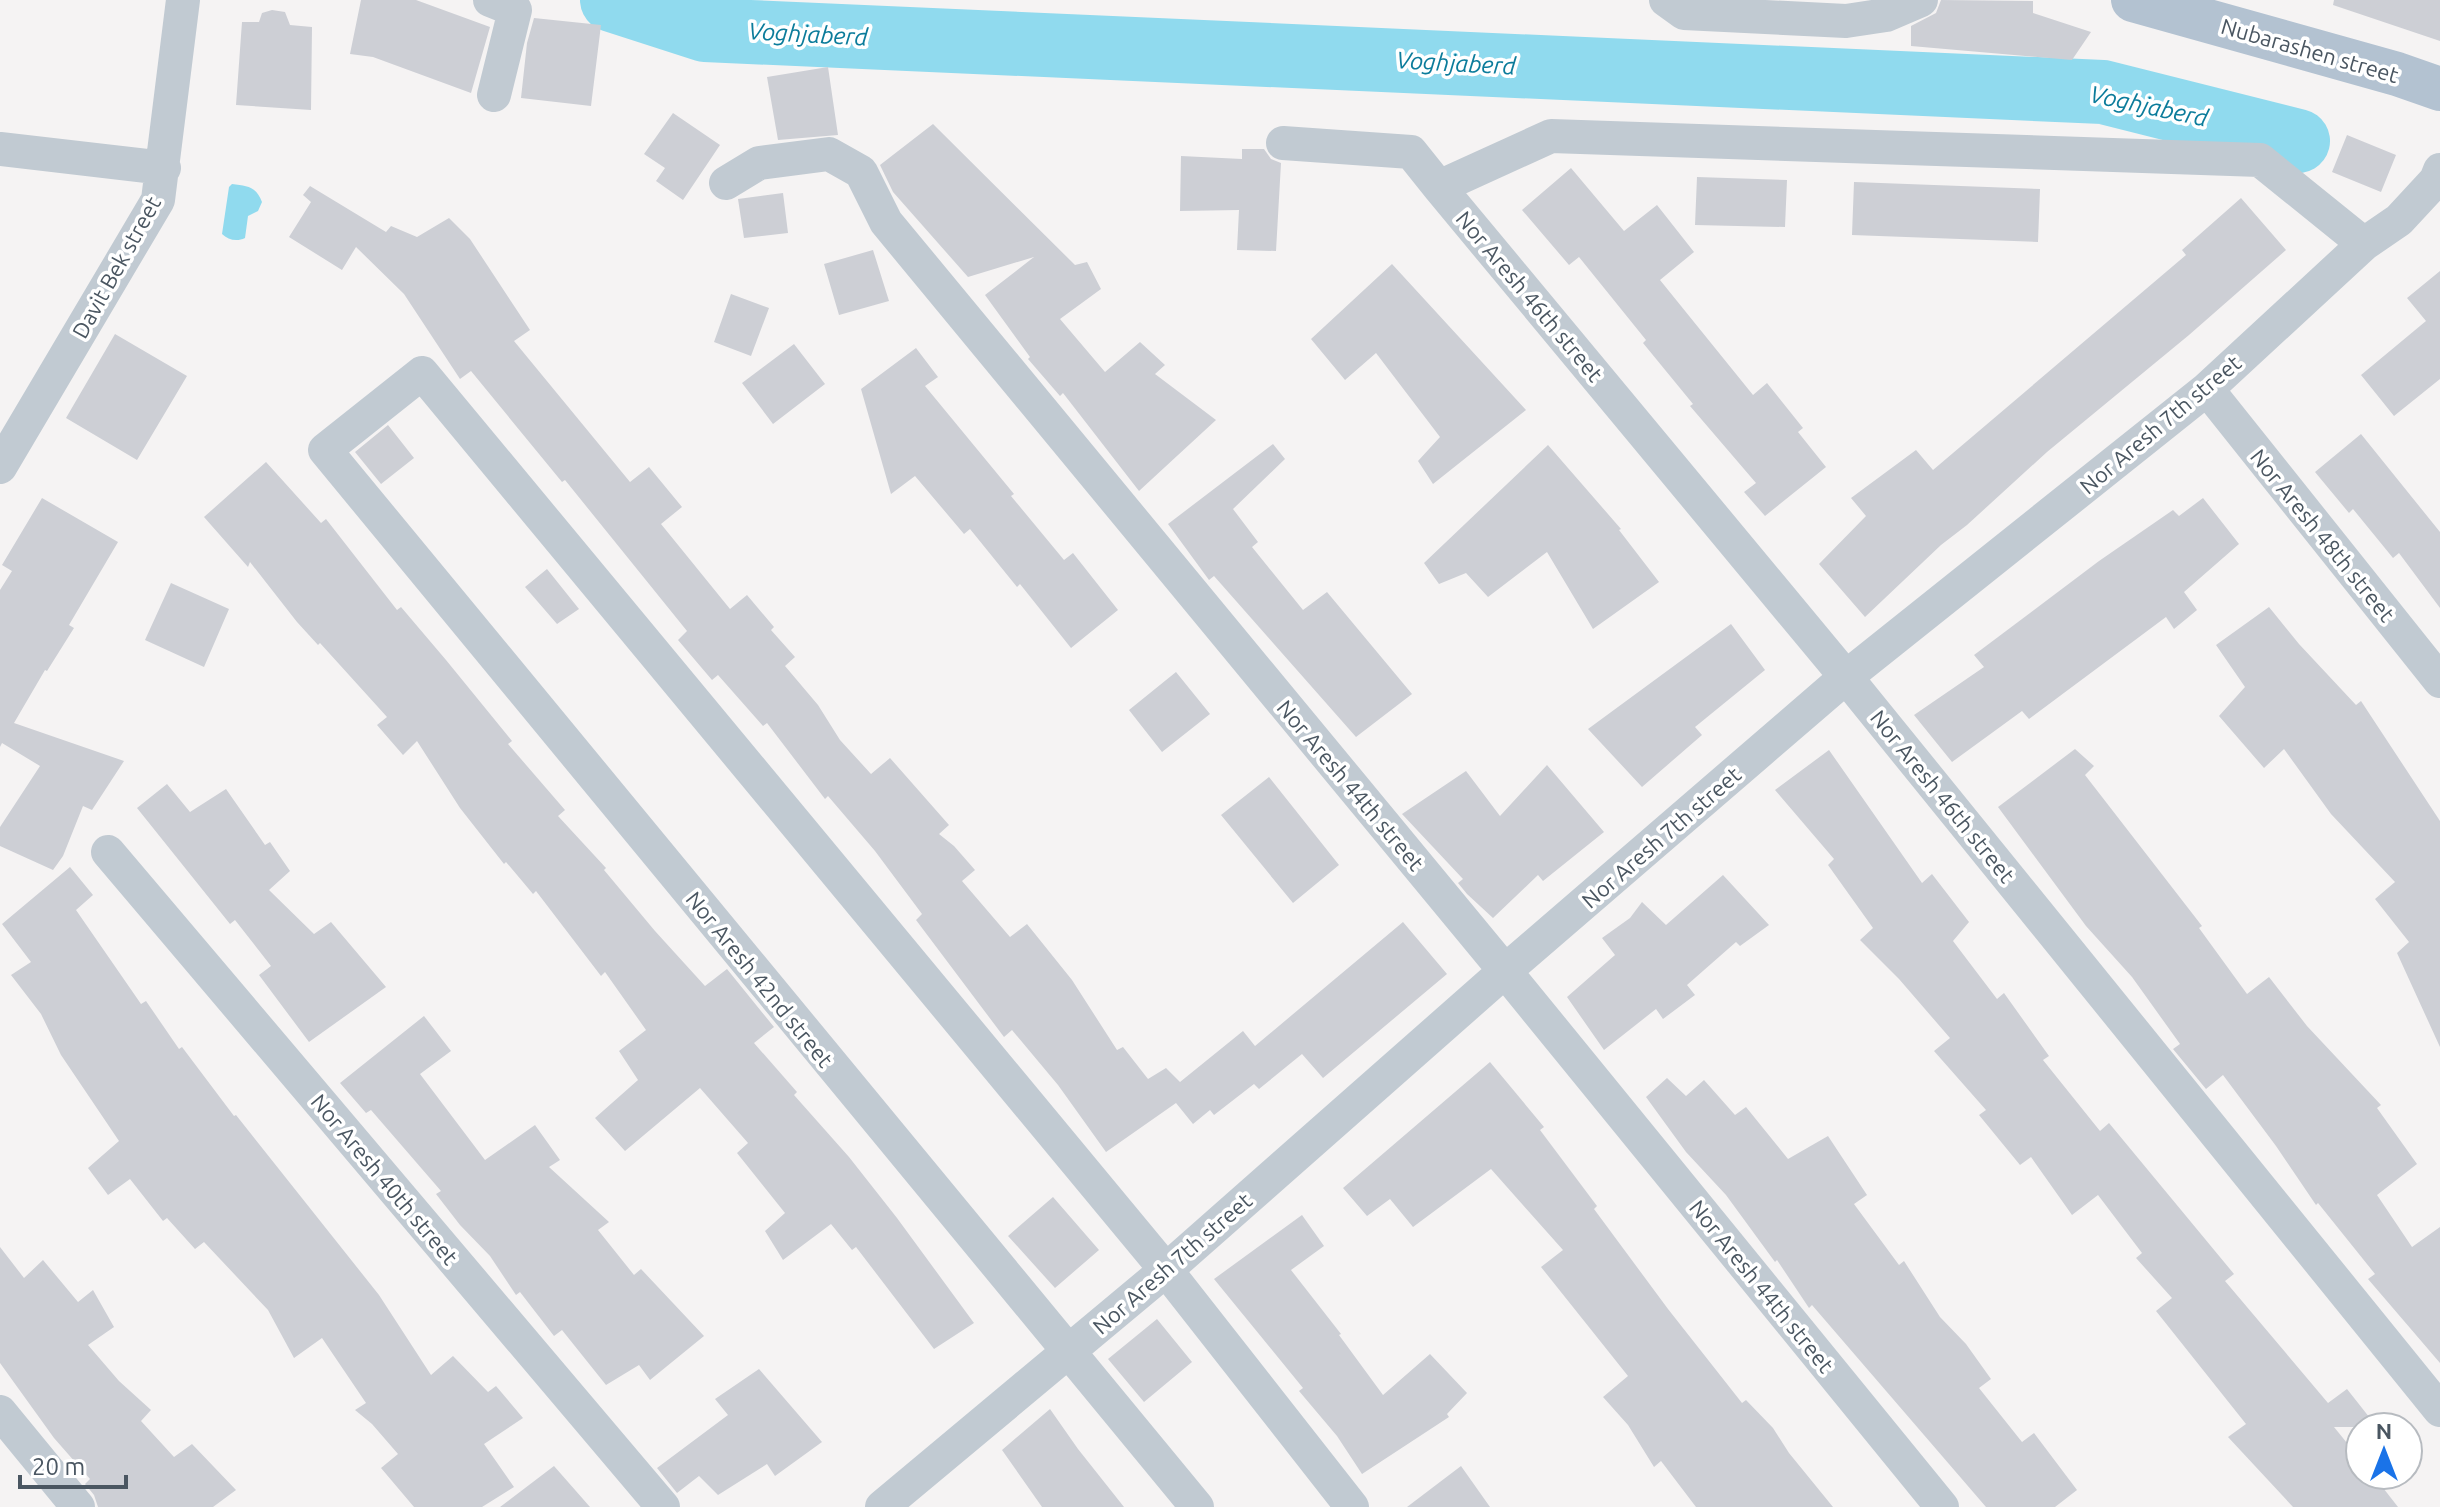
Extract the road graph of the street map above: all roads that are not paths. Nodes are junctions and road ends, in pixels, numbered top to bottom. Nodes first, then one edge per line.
1 (183, 0) edge
2 (490, 0) edge
3 (1666, 0) edge
4 (1921, 0) edge
5 (2133, 0) edge
6 (2440, 89) edge
7 (494, 95) dead end
8 (1283, 143) dead end
9 (0, 149) edge
10 (164, 168) junction
11 (2440, 170) edge
12 (726, 183) dead end
13 (1439, 187) junction
14 (2364, 244) junction
15 (2207, 389) junction
16 (0, 467) edge
17 (1846, 677) junction
18 (2440, 681) edge
19 (108, 852) dead end
20 (1505, 971) junction
21 (1166, 1270) junction
22 (1068, 1354) junction
23 (2440, 1410) edge
24 (0, 1412) edge
25 (78, 1507) edge
26 (663, 1507) edge
27 (882, 1507) edge
28 (1197, 1507) edge
29 (1352, 1507) edge
30 (1942, 1507) edge

1 - 10 street, Davit Bek street
2 - 7 street
3 - 4 street
5 - 6 main road, Nubarashen street
8 - 13 street, Nor Aresh 46th street
9 - 10 street
10 - 16 street, Davit Bek street
11 - 14 street, Nor Aresh 7th street
12 - 20 street, Nor Aresh 44th street
13 - 14 street
13 - 17 street, Nor Aresh 46th street
14 - 15 street, Nor Aresh 7th street
15 - 17 street, Nor Aresh 7th street
15 - 18 street, Nor Aresh 48th street
17 - 20 street, Nor Aresh 7th street
17 - 23 street, Nor Aresh 46th street
19 - 26 street, Nor Aresh 40th street
20 - 21 street, Nor Aresh 7th street
20 - 30 street, Nor Aresh 44th street
21 - 22 street, Nor Aresh 7th street
21 - 22 street, Nor Aresh 42nd street
21 - 29 street
22 - 27 street, Nor Aresh 7th street
22 - 28 street, Nor Aresh 42nd street
24 - 25 street

